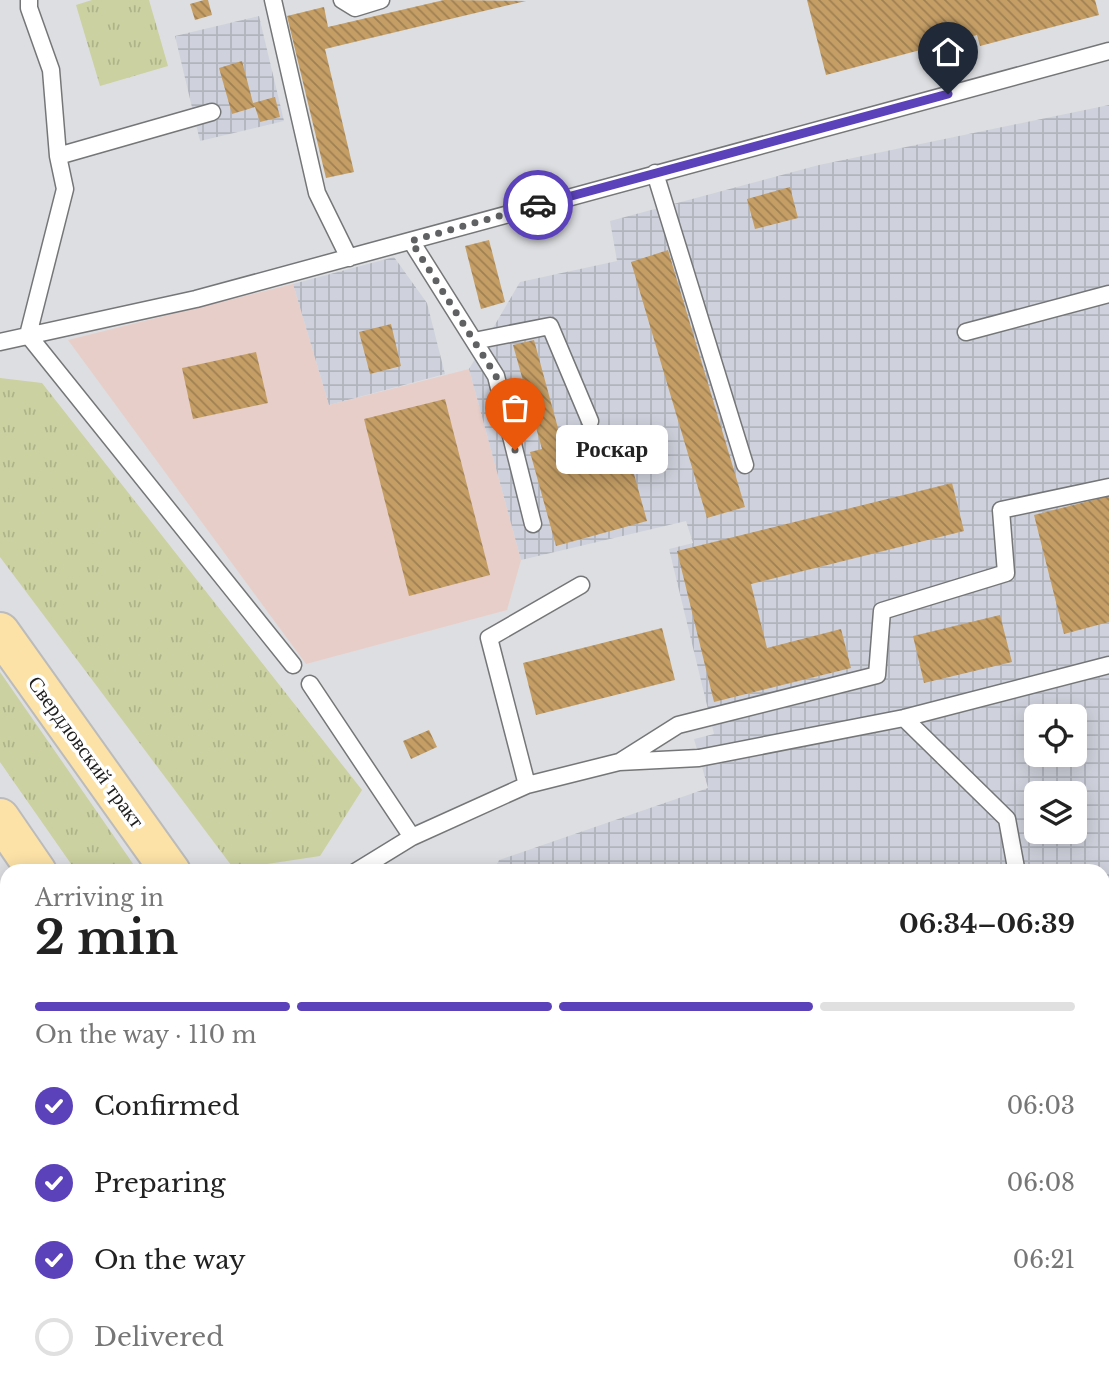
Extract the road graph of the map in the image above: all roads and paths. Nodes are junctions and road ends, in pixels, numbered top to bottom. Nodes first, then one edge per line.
1 (29, 0) edge
2 (273, 0) edge
3 (342, 0) edge
4 (381, 0) edge
5 (1109, 50) edge
6 (212, 112) dead end
7 (58, 156) junction
8 (655, 173) junction
9 (411, 241) junction
10 (349, 258) junction
11 (1109, 295) edge
12 (966, 332) dead end
13 (27, 335) junction
14 (474, 341) junction
15 (0, 342) edge
16 (590, 421) dead end
17 (745, 465) dead end
18 (1109, 487) edge
19 (533, 524) dead end
20 (581, 585) dead end
21 (0, 632) edge
22 (293, 665) dead end
23 (1109, 665) edge
24 (310, 684) dead end
25 (904, 718) junction
26 (619, 762) junction
27 (527, 785) junction
28 (0, 818) edge
29 (412, 837) junction
30 (32, 864) edge
31 (165, 864) edge
32 (368, 864) edge
33 (1015, 864) edge

1 - 7 lane
2 - 10 lane
3 - 4 lane
5 - 8 lane
6 - 7 lane
7 - 13 lane
8 - 9 lane
8 - 17 lane
9 - 10 lane
9 - 14 lane
10 - 13 lane
11 - 12 lane
13 - 15 lane
13 - 22 lane
14 - 16 lane
14 - 19 lane
18 - 26 lane
20 - 27 lane
21 - 31 main road, Свердловский тракт
23 - 25 lane
24 - 29 lane
25 - 26 lane
25 - 33 lane
26 - 27 lane
27 - 29 lane
28 - 30 main road
29 - 32 lane

